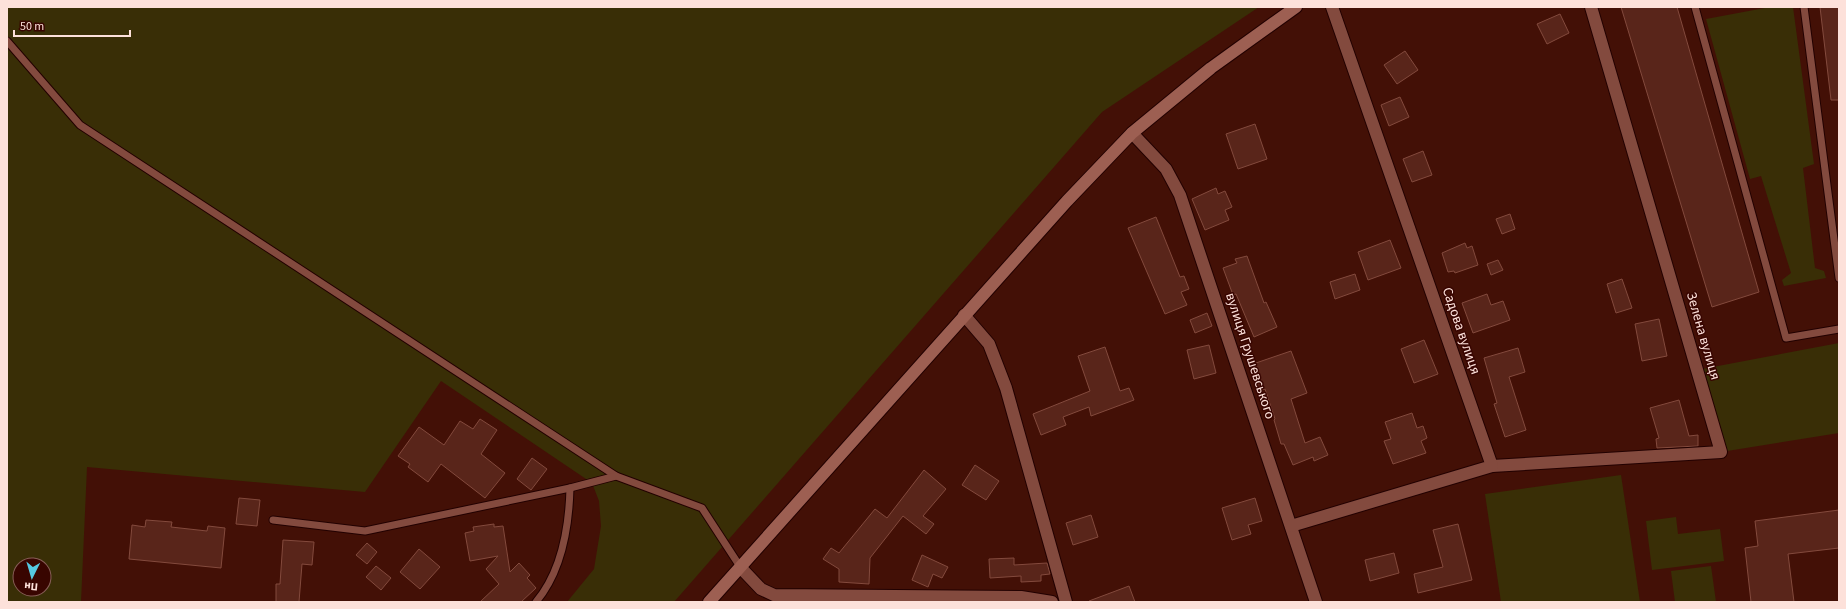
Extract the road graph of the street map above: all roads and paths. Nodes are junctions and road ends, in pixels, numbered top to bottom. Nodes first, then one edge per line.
1 (1296, 7) edge
2 (1332, 7) edge
3 (1592, 7) edge
4 (1695, 7) edge
5 (1804, 7) edge
6 (7, 41) edge
7 (1132, 132) junction
8 (1839, 278) edge
9 (964, 315) junction
10 (1839, 329) edge
11 (1492, 466) junction
12 (616, 476) junction
13 (570, 488) junction
14 (273, 520) dead end
15 (1291, 526) junction
16 (741, 568) junction
17 (536, 602) edge
18 (709, 602) edge
19 (1052, 602) edge
20 (1066, 602) edge
21 (1316, 602) edge

1 - 7 main road
2 - 11 street, Садова вулиця
3 - 11 street, Зелена вулиця
4 - 10 lane
5 - 8 lane
6 - 12 lane
7 - 9 main road
7 - 15 street, вулиця Грушевського
9 - 16 main road
9 - 20 street
11 - 15 street
12 - 13 lane
12 - 16 lane
13 - 14 lane
13 - 17 lane
15 - 21 street, вулиця Грушевського
16 - 18 main road
16 - 19 street

